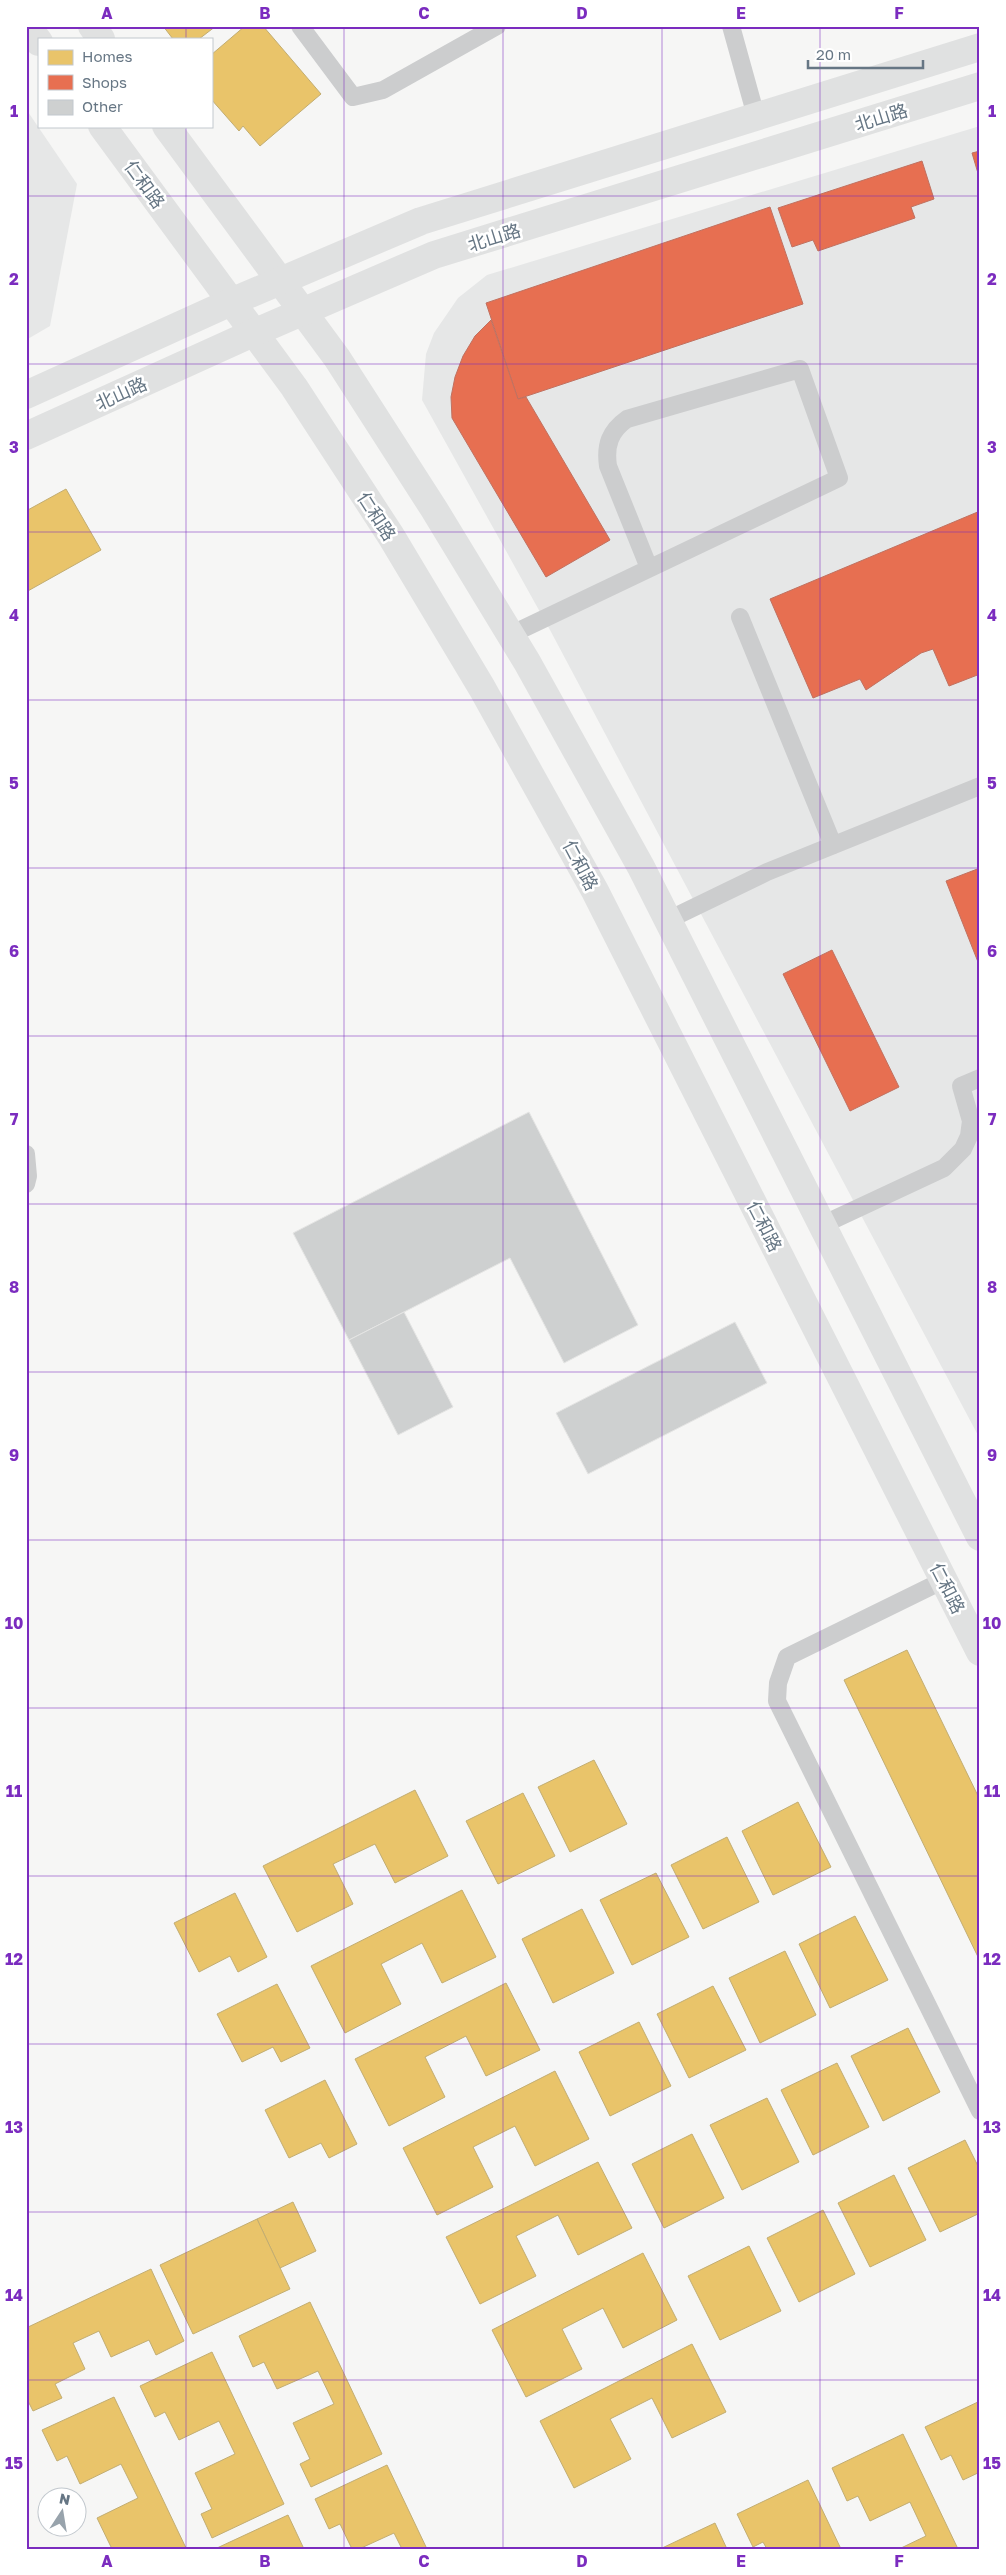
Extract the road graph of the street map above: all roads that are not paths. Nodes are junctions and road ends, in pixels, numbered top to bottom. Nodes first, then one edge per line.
1 (26, 26) edge
2 (92, 26) edge
3 (300, 26) edge
4 (497, 26) edge
5 (731, 26) edge
6 (100, 38) edge
7 (38, 41) edge
8 (980, 47) edge
9 (980, 86) edge
10 (756, 116) junction
11 (103, 128) edge
12 (167, 128) edge
13 (280, 281) junction
14 (232, 302) junction
15 (303, 312) junction
16 (254, 333) junction
17 (26, 395) edge
18 (26, 436) edge
19 (649, 568) junction
20 (740, 617) dead end
21 (510, 635) junction
22 (980, 786) edge
23 (833, 845) junction
24 (668, 920) junction
25 (980, 1078) edge
26 (26, 1154) edge
27 (26, 1184) edge
28 (822, 1225) junction
29 (980, 1537) edge
30 (944, 1580) junction
31 (980, 1652) edge
32 (980, 2111) edge

1 - 7 main road
2 - 6 main road
3 - 4 lane
5 - 10 lane
8 - 10 main road
9 - 15 main road, 北山路
10 - 13 main road
11 - 14 main road, 仁和路
12 - 13 main road
13 - 14 main road
13 - 15 main road
14 - 16 main road, 仁和路
14 - 17 main road
15 - 16 main road, 北山路
15 - 21 main road
16 - 18 main road, 北山路
16 - 30 main road, 仁和路
19 - 19 lane
19 - 21 lane
20 - 23 lane
21 - 24 main road
22 - 23 lane
23 - 24 lane
24 - 28 main road
25 - 28 lane
26 - 27 lane
28 - 29 main road
30 - 31 main road, 仁和路
30 - 32 lane

